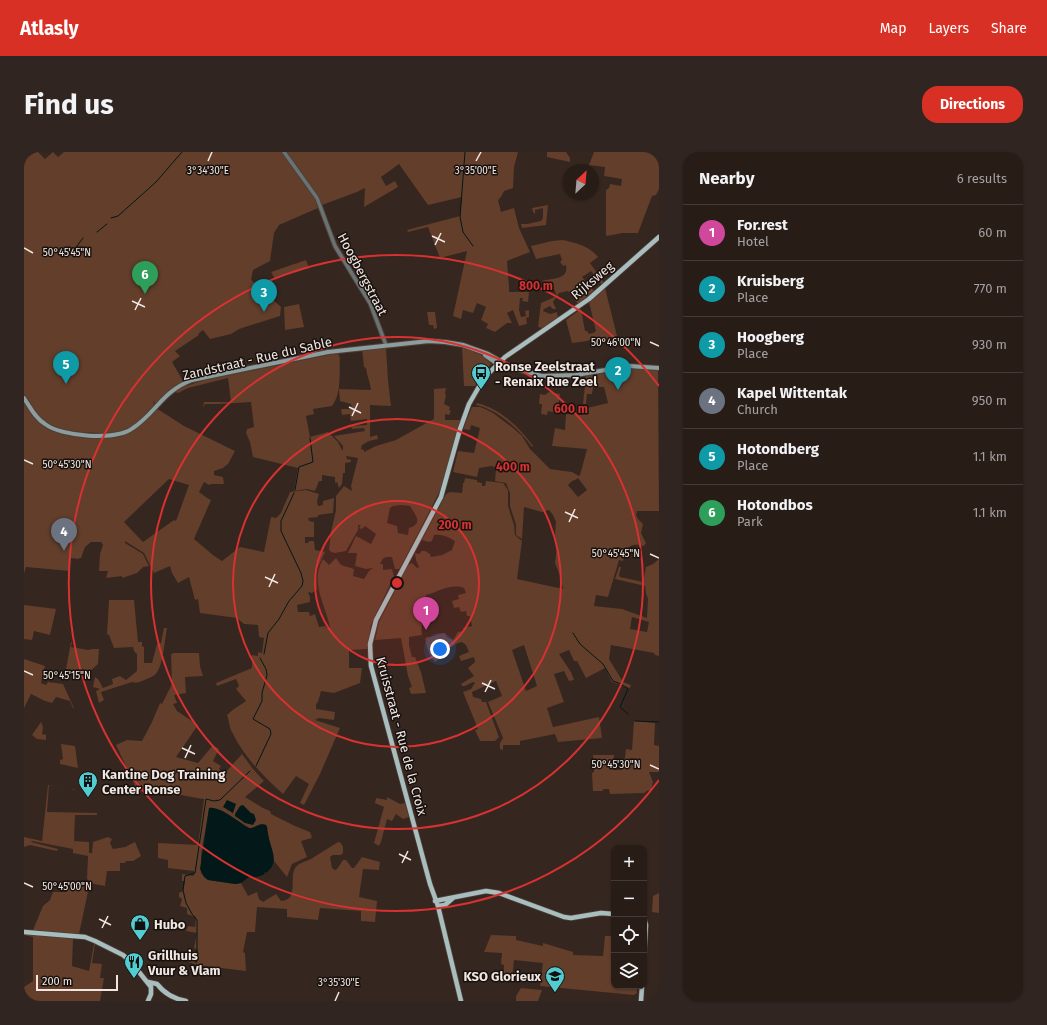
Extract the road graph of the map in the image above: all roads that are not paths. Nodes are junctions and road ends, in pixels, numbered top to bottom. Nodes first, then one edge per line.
1 (284, 152) edge
2 (659, 237) edge
3 (386, 345) junction
4 (499, 362) junction
5 (659, 368) edge
6 (24, 398) edge
7 (436, 903) junction
8 (611, 914) edge
9 (24, 932) edge
10 (154, 988) junction
11 (642, 989) edge
12 (150, 1001) edge
13 (186, 1001) edge
14 (461, 1001) edge
15 (641, 1001) edge

1 - 3 street, Hoogbergstraat
2 - 4 main road, Rijksweg
3 - 4 main road, Zandstraat - Rue du Sable
3 - 6 main road, Zandstraat - Rue du Sable
4 - 5 main road, Zandstraat - Rue du Sable
4 - 7 main road, Kruisstraat - Rue de la Croix
7 - 8 main road
7 - 14 main road, Kruisstraat - Rue de la Croix
9 - 10 main road
10 - 12 main road
10 - 13 main road
11 - 15 main road

